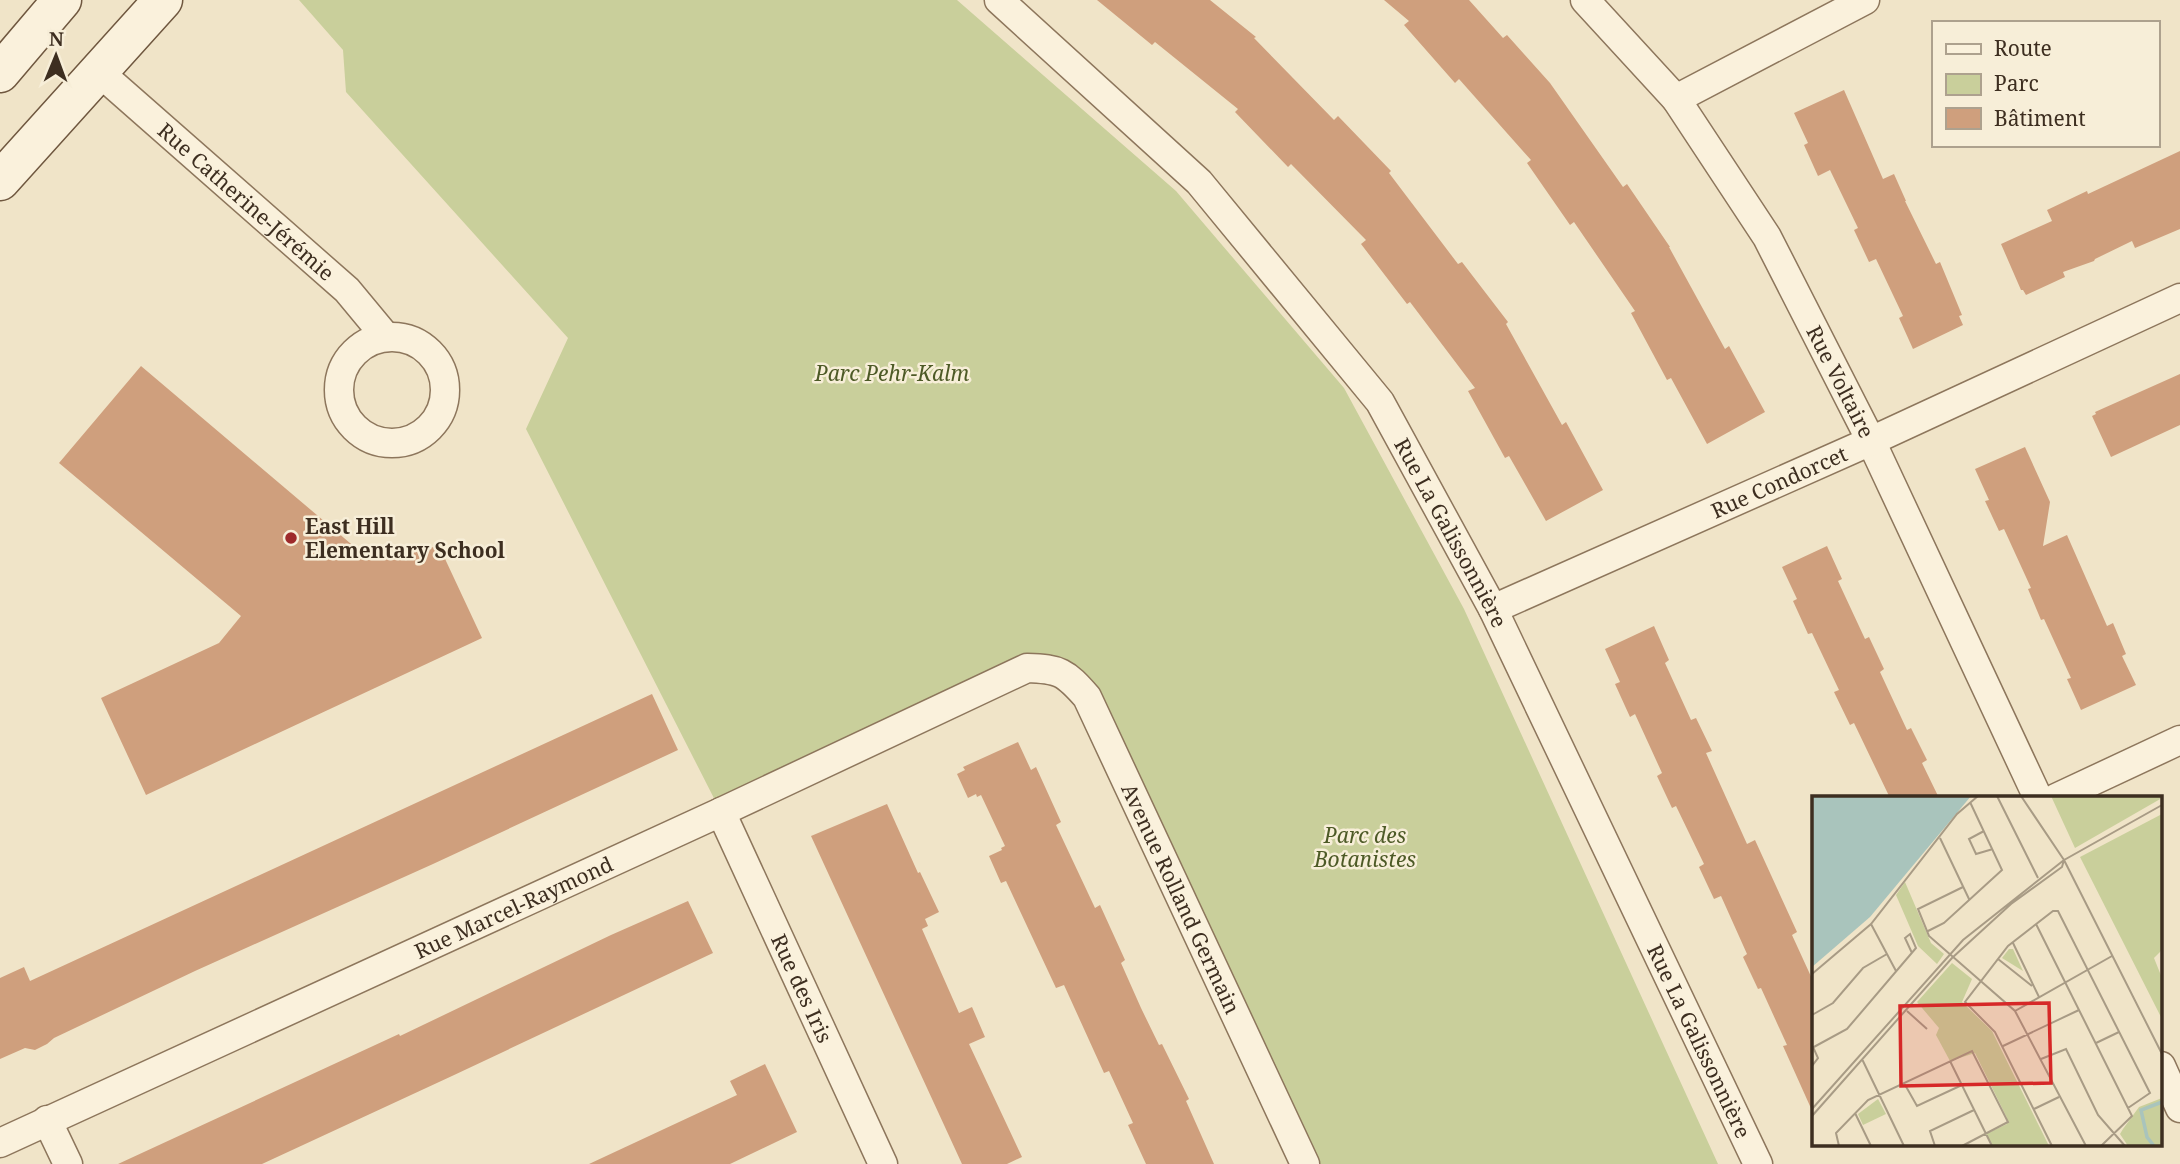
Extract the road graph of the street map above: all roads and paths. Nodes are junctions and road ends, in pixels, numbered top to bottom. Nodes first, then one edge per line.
1 (62, 0) edge
2 (163, 0) edge
3 (999, 0) edge
4 (1585, 0) edge
5 (1865, 0) edge
6 (99, 72) junction
7 (0, 73) edge
8 (1676, 99) junction
9 (0, 181) edge
10 (2180, 299) edge
11 (386, 337) dead end
12 (1871, 441) junction
13 (1493, 609) junction
14 (1027, 668) joint
15 (2180, 740) edge
16 (2037, 796) edge
17 (2060, 796) edge
18 (721, 812) junction
19 (2162, 1068) edge
20 (2180, 1108) edge
21 (47, 1121) junction
22 (0, 1143) edge
23 (68, 1164) edge
24 (883, 1164) edge
25 (1305, 1164) edge
26 (1758, 1164) edge

1 - 7 main road
2 - 6 main road
3 - 13 street, Rue La Galissonnière
4 - 8 street, Rue Voltaire
5 - 8 street
6 - 9 main road
6 - 11 street, Rue Catherine-Jérémie
8 - 12 street, Rue Voltaire
10 - 12 street, Rue Condorcet
12 - 13 street, Rue Condorcet
12 - 16 street, Rue Voltaire
13 - 26 street, Rue La Galissonnière
14 - 18 street, Rue Marcel-Raymond
14 - 25 street, Avenue Rolland Germain
15 - 17 street
18 - 21 street, Rue Marcel-Raymond
18 - 24 street, Rue des Iris
19 - 20 street
21 - 22 street, Rue Marcel-Raymond
21 - 23 street

